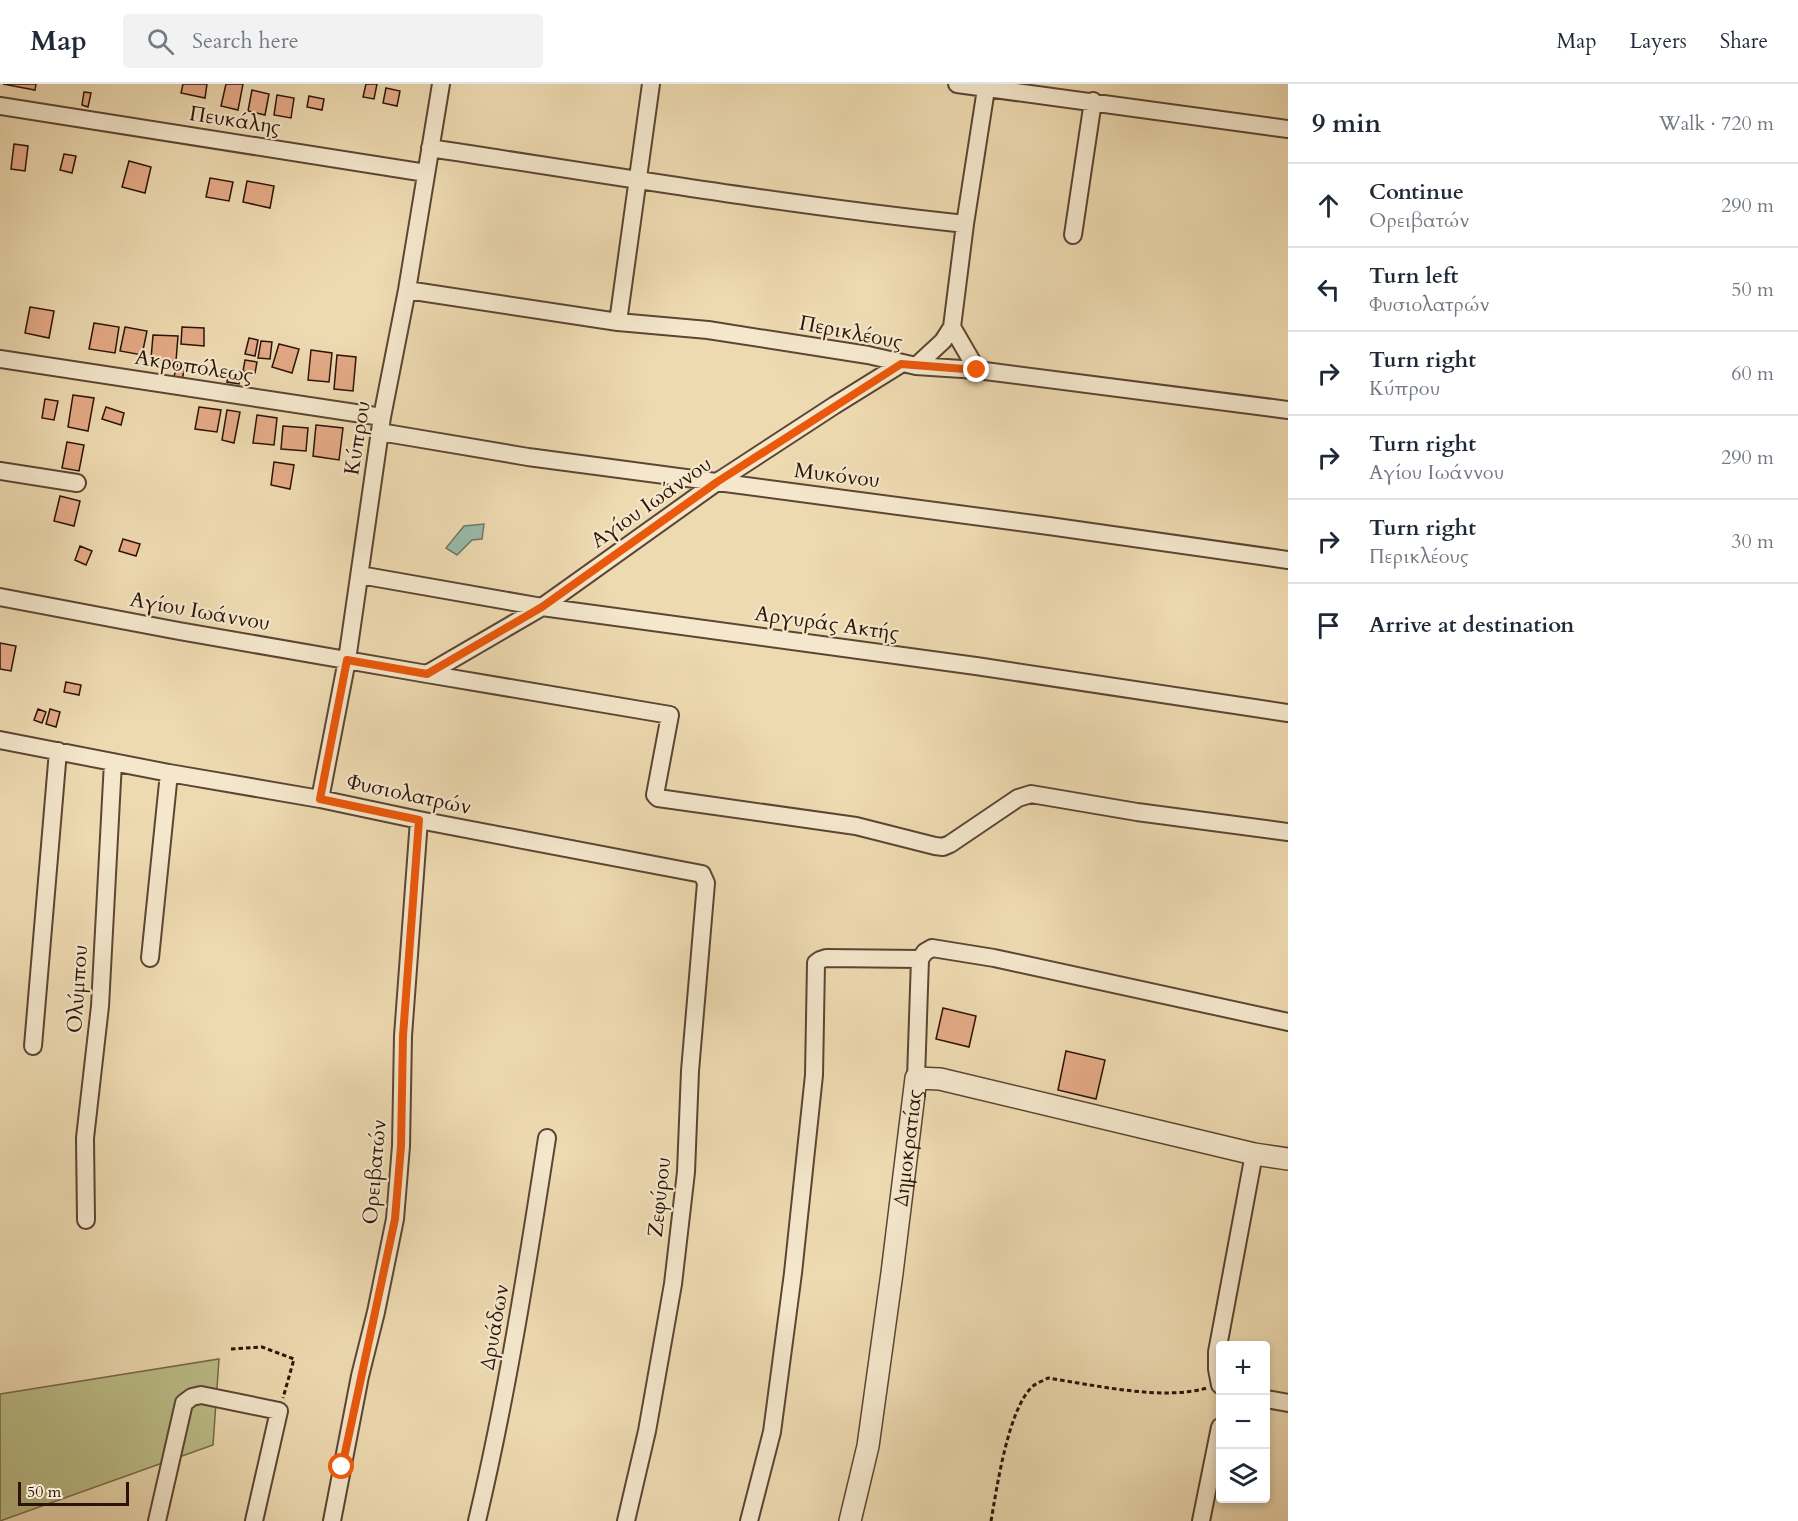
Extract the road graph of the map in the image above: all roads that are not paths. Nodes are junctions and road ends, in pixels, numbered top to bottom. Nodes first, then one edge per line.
1 (441, 84) edge
2 (651, 84) edge
3 (957, 84) edge
4 (986, 88) junction
5 (1093, 101) junction
6 (0, 106) edge
7 (1288, 129) edge
8 (430, 148) junction
9 (426, 173) junction
10 (638, 181) junction
11 (965, 224) junction
12 (1073, 235) dead end
13 (407, 290) junction
14 (618, 322) junction
15 (952, 327) junction
16 (0, 359) edge
17 (908, 365) junction
18 (977, 370) junction
19 (1288, 410) edge
20 (381, 425) junction
21 (0, 471) edge
22 (717, 482) junction
23 (77, 483) dead end
24 (1288, 560) edge
25 (360, 575) junction
26 (0, 597) edge
27 (542, 607) junction
28 (347, 660) junction
29 (427, 674) junction
30 (1288, 713) edge
31 (0, 740) edge
32 (58, 751) junction
33 (113, 762) junction
34 (169, 773) junction
35 (320, 799) junction
36 (419, 820) junction
37 (1288, 832) edge
38 (702, 874) joint
39 (150, 958) dead end
40 (920, 959) junction
41 (1288, 1022) edge
42 (33, 1046) dead end
43 (916, 1078) junction
44 (547, 1138) dead end
45 (1254, 1154) junction
46 (1288, 1159) edge
47 (86, 1220) dead end
48 (1219, 1341) edge
49 (1270, 1400) edge
50 (1288, 1403) edge
51 (1216, 1449) edge
52 (157, 1521) edge
53 (254, 1521) edge
54 (332, 1521) edge
55 (477, 1521) edge
56 (626, 1521) edge
57 (749, 1521) edge
58 (850, 1521) edge
59 (1201, 1521) edge

1 - 8 street, Κύπρου
2 - 10 street
3 - 4 street
4 - 5 street
4 - 11 street
5 - 7 street
5 - 12 street
6 - 9 street, Πευκάλης
8 - 9 street, Κύπρου
8 - 10 street
9 - 13 street, Κύπρου
10 - 11 street
10 - 14 street
11 - 15 street
13 - 14 street, Περικλέους
13 - 20 street, Κύπρου
14 - 17 street, Περικλέους
15 - 17 street, Αγίου Ιωάννου
15 - 18 street
16 - 20 street, Ακροπόλεως
17 - 18 street, Περικλέους
17 - 22 street, Αγίου Ιωάννου
18 - 19 street, Περικλέους
20 - 22 street, Μυκόνου
20 - 25 street, Κύπρου
21 - 23 street
22 - 24 street, Μυκόνου
22 - 27 street, Αγίου Ιωάννου
25 - 27 street, Αργυράς Ακτής
25 - 28 street, Κύπρου
26 - 28 street, Αγίου Ιωάννου
27 - 29 street, Αγίου Ιωάννου
27 - 30 street, Αργυράς Ακτής
28 - 29 street, Αγίου Ιωάννου
28 - 35 street, Κύπρου
29 - 37 street, Αγίου Ιωάννου
31 - 32 street, Φυσιολατρών
32 - 33 street, Φυσιολατρών
32 - 42 street
33 - 34 street, Φυσιολατρών
33 - 47 street, Ολύμπου
34 - 35 street, Φυσιολατρών
34 - 39 street
35 - 36 street, Φυσιολατρών
36 - 38 street, Φυσιολατρών
36 - 54 street, Ορειβατών
38 - 56 street, Ζεφύρου
40 - 41 street
40 - 43 street
40 - 57 street
43 - 45 street, Δημοκρατίας
43 - 58 street, Δημοκρατίας
44 - 55 street, Δρυάδων
45 - 46 street, Δημοκρατίας
45 - 48 street
49 - 50 street
51 - 59 street
52 - 53 street

